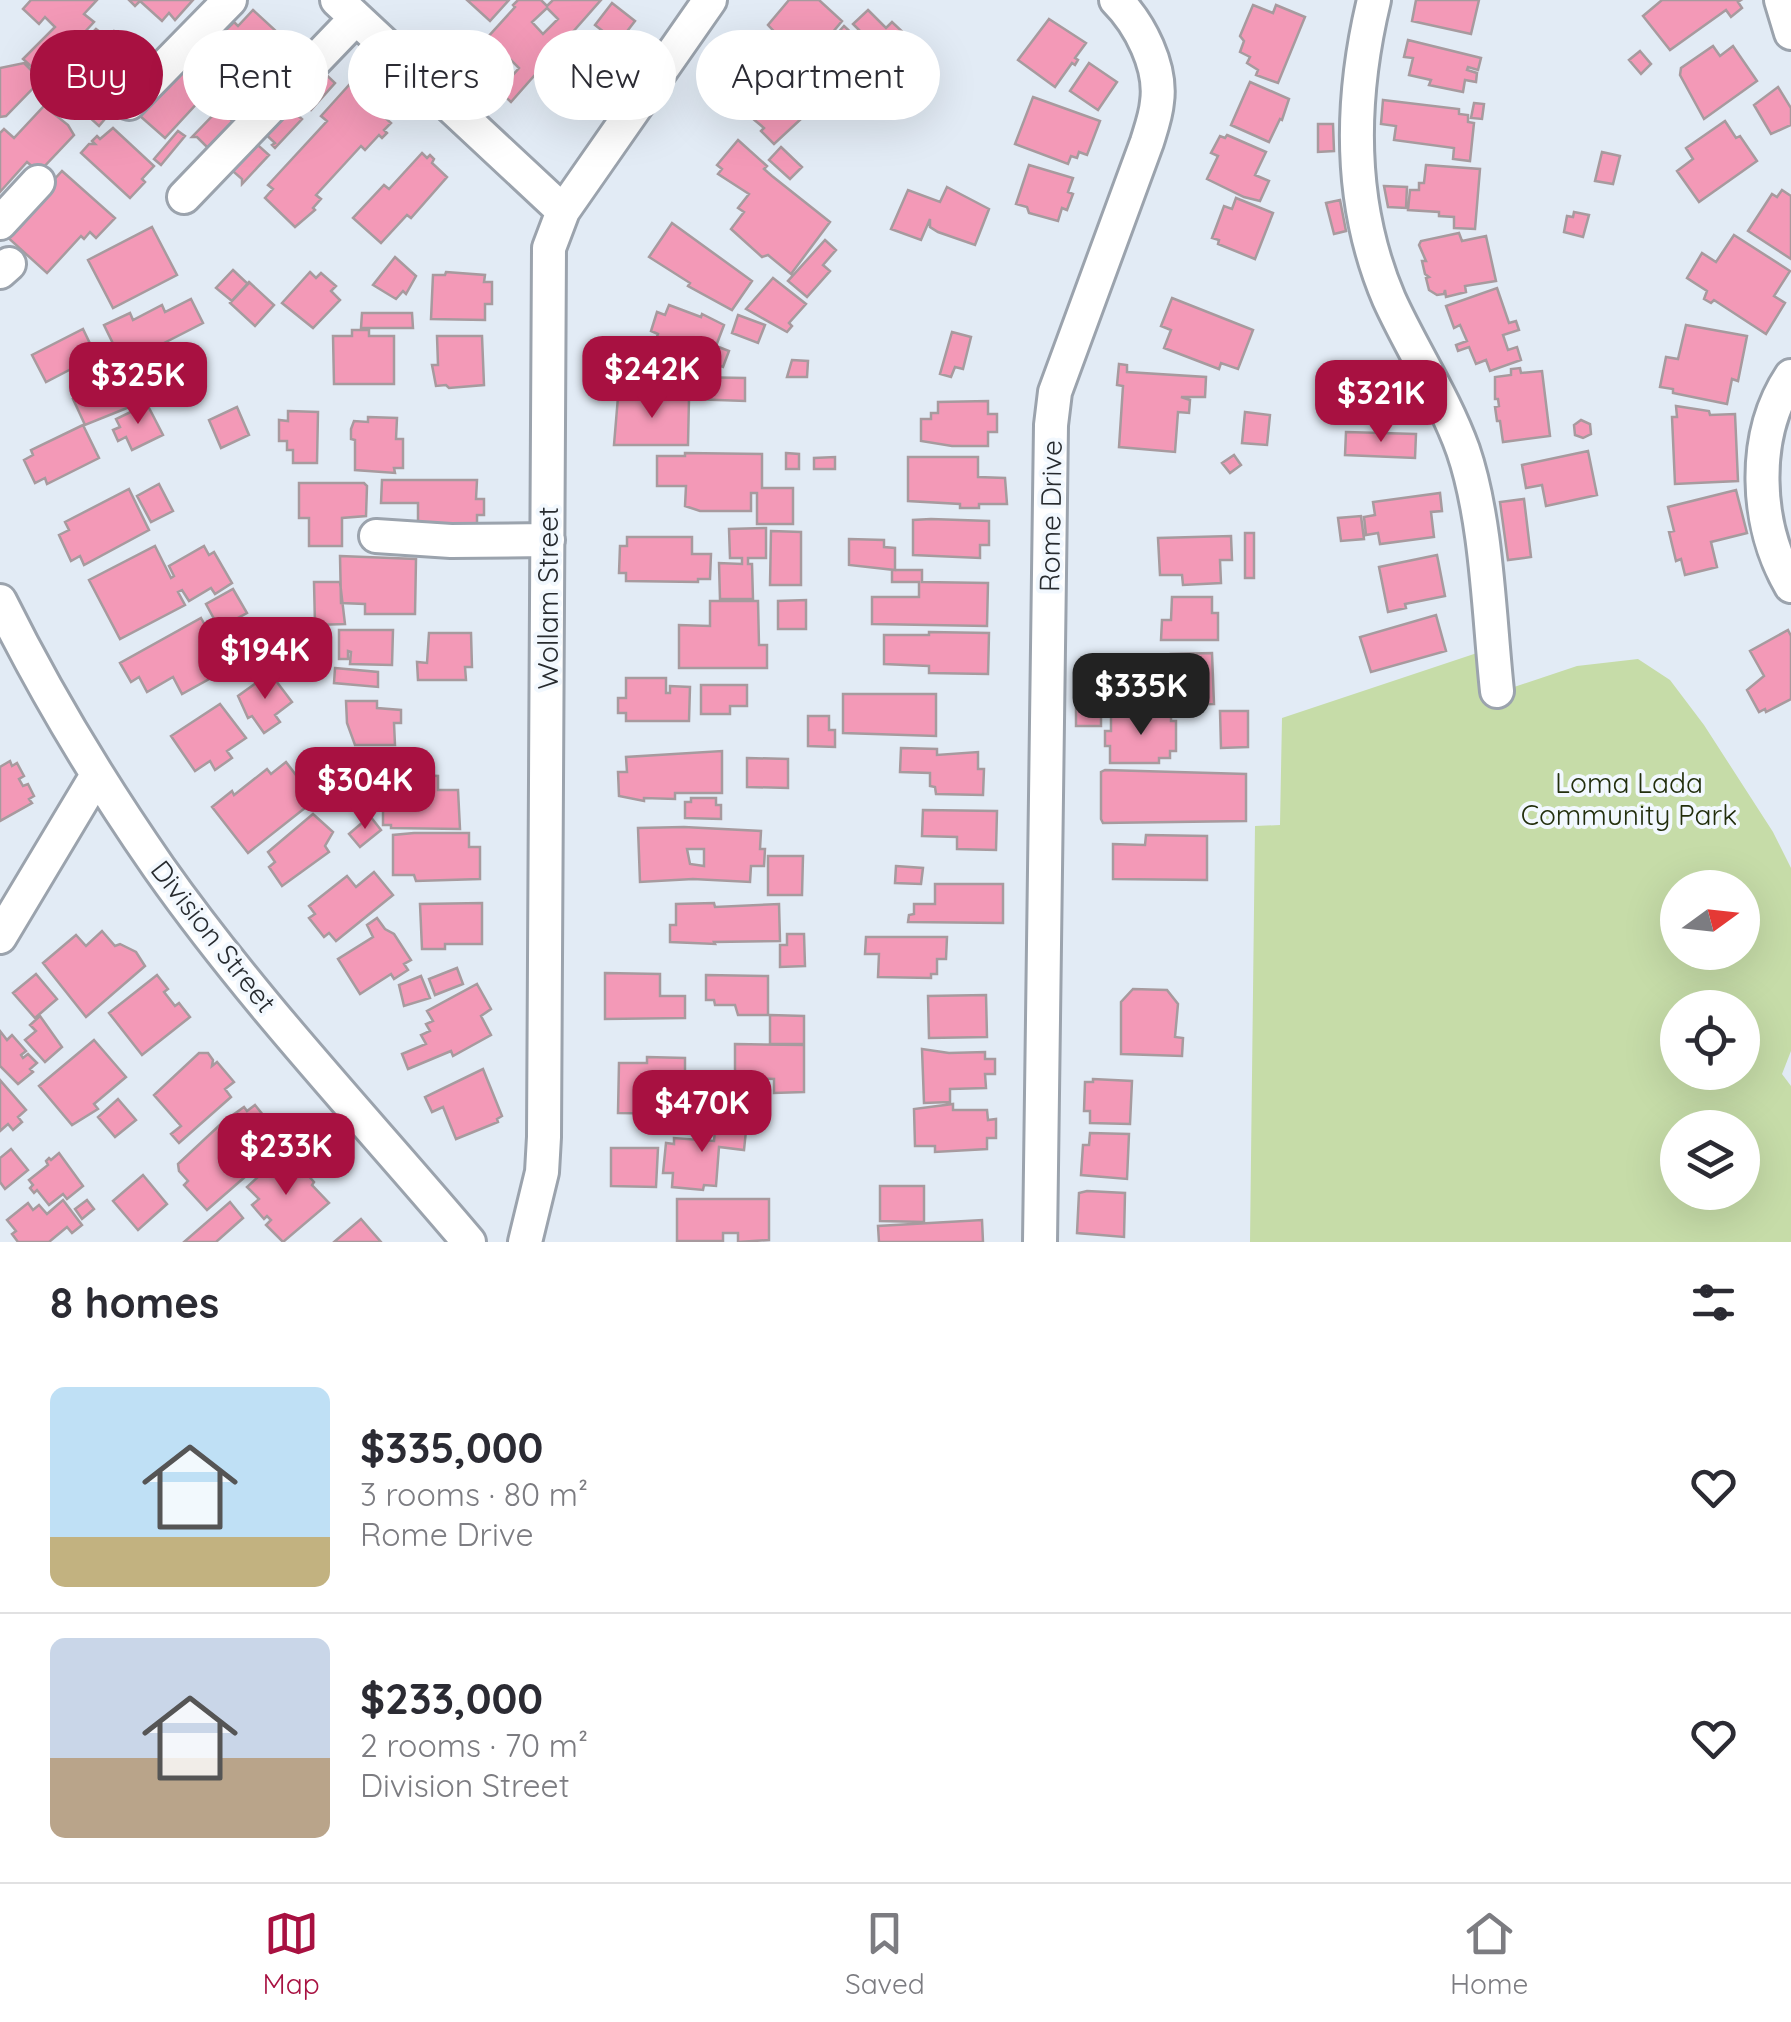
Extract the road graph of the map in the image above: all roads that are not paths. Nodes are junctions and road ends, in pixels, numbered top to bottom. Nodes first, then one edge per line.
1 (206, 0) edge
2 (230, 0) edge
3 (710, 0) edge
4 (1116, 0) edge
5 (1374, 0) edge
6 (1780, 0) edge
7 (347, 9) edge
8 (1791, 33) edge
9 (38, 182) dead end
10 (184, 197) dead end
11 (563, 211) junction
12 (0, 223) edge
13 (1791, 376) edge
14 (376, 536) dead end
15 (548, 540) junction
16 (1791, 586) edge
17 (0, 601) edge
18 (1497, 691) dead end
19 (97, 775) junction
20 (0, 937) edge
21 (470, 1242) edge
22 (525, 1242) edge
23 (1040, 1242) edge

1 - 2 street
3 - 11 street, Wollam Street
4 - 23 street, Rome Drive
5 - 18 street
6 - 8 street
7 - 10 street
7 - 11 street
9 - 12 street
11 - 15 street, Wollam Street
13 - 16 street
14 - 15 street
15 - 22 street, Wollam Street
17 - 19 street, Division Street
19 - 20 street
19 - 21 street, Division Street

